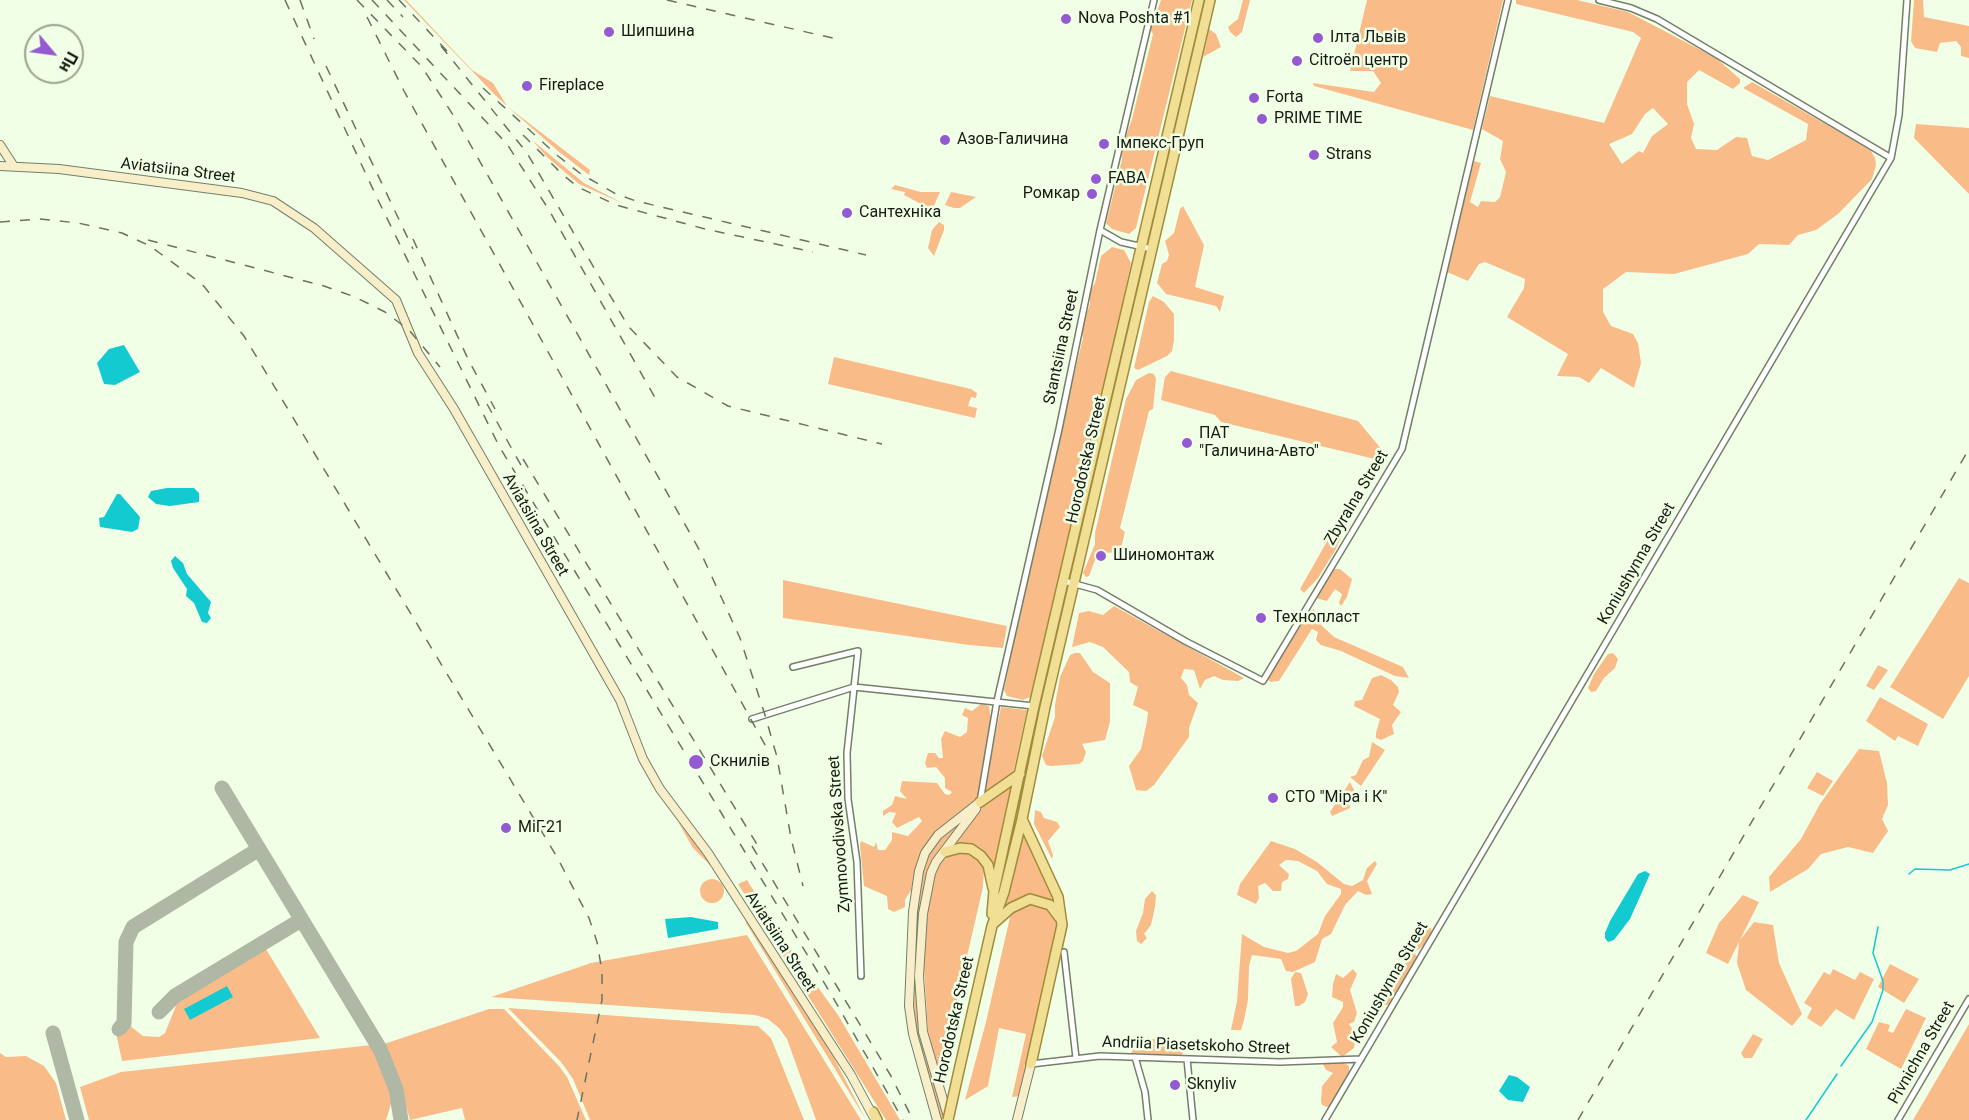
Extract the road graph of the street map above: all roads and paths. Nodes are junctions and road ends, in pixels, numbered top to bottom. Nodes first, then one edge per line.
1 (1154, 0) edge
2 (1199, 0) edge
3 (1210, 0) edge
4 (1508, 0) edge
5 (1599, 0) edge
6 (1907, 0) edge
7 (0, 145) edge
8 (1891, 158) junction
9 (13, 165) junction
10 (0, 166) edge
11 (1100, 230) junction
12 (1141, 246) junction
13 (1152, 249) junction
14 (1064, 581) junction
15 (1074, 583) junction
16 (793, 667) dead end
17 (854, 687) junction
18 (998, 701) junction
19 (1034, 706) junction
20 (752, 718) dead end
21 (1020, 774) junction
22 (980, 802) junction
23 (1022, 819) junction
24 (945, 852) junction
25 (994, 891) junction
26 (1062, 925) junction
27 (992, 926) junction
28 (1064, 952) dead end
29 (861, 976) dead end
30 (1969, 999) edge
31 (1076, 1058) junction
32 (1135, 1058) junction
33 (1187, 1059) junction
34 (1361, 1059) junction
35 (1031, 1064) junction
36 (875, 1117) edge
37 (937, 1120) edge
38 (948, 1120) edge
39 (1017, 1120) edge
40 (1148, 1120) edge
41 (1193, 1120) edge
42 (1325, 1120) edge
43 (1898, 1120) edge

1 - 11 street, Stantsiina Street
2 - 12 main road, Horodotska Street
3 - 13 main road, Horodotska Street
4 - 15 street, Zbyralna Street
5 - 8 street
6 - 8 street, Koniushynna Street
7 - 9 street
8 - 34 street, Koniushynna Street
9 - 10 street, Aviatsiina Street
9 - 36 street, Aviatsiina Street
11 - 12 street
11 - 18 street, Stantsiina Street
12 - 13 street
12 - 14 main road, Horodotska Street
13 - 15 main road, Horodotska Street
14 - 15 street
14 - 19 main road, Horodotska Street
15 - 23 main road, Horodotska Street
16 - 17 street, Zymnovodivska Street
17 - 18 street
17 - 20 street
17 - 29 street, Zymnovodivska Street
18 - 19 street
18 - 22 street, Stantsiina Street
19 - 21 main road, Horodotska Street
21 - 22 main road
21 - 25 main road, Horodotska Street
22 - 24 street
22 - 37 street
23 - 26 main road
23 - 27 main road, Horodotska Street
24 - 25 main road
24 - 38 street
25 - 27 main road, Horodotska Street
26 - 27 main road
26 - 35 main road
27 - 38 main road, Horodotska Street, bridge
28 - 31 street
30 - 43 street, Pivnichna Street
31 - 32 street, Andriia Piasetskoho Street
31 - 35 street, Andriia Piasetskoho Street
32 - 33 street, Andriia Piasetskoho Street
32 - 40 street
33 - 34 street, Andriia Piasetskoho Street
33 - 41 street
34 - 42 street, Koniushynna Street
35 - 39 street

